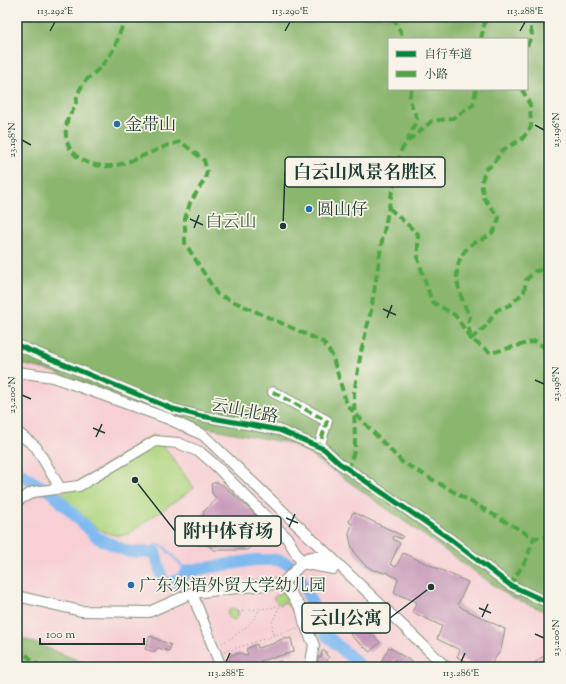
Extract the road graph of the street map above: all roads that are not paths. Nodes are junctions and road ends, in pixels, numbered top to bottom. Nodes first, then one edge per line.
1 (17, 346) edge
2 (17, 372) edge
3 (273, 392) dead end
4 (173, 409) junction
5 (169, 419) junction
6 (17, 432) edge
7 (319, 447) junction
8 (60, 488) junction
9 (17, 501) edge
10 (302, 563) junction
11 (344, 568) junction
12 (353, 576) junction
13 (283, 583) junction
14 (192, 592) junction
15 (17, 596) edge
16 (549, 603) edge
17 (441, 665) edge
18 (221, 667) edge
19 (312, 667) edge

1 - 4 street, 云山北路
2 - 5 street
3 - 7 street
4 - 5 street
4 - 7 street, 云山北路
5 - 11 street
6 - 8 street
7 - 16 street, 云山北路
8 - 9 street
8 - 10 street
10 - 11 street
10 - 12 street
10 - 13 street
11 - 12 street
12 - 17 street
13 - 14 street
13 - 19 street
14 - 15 street
14 - 18 street

